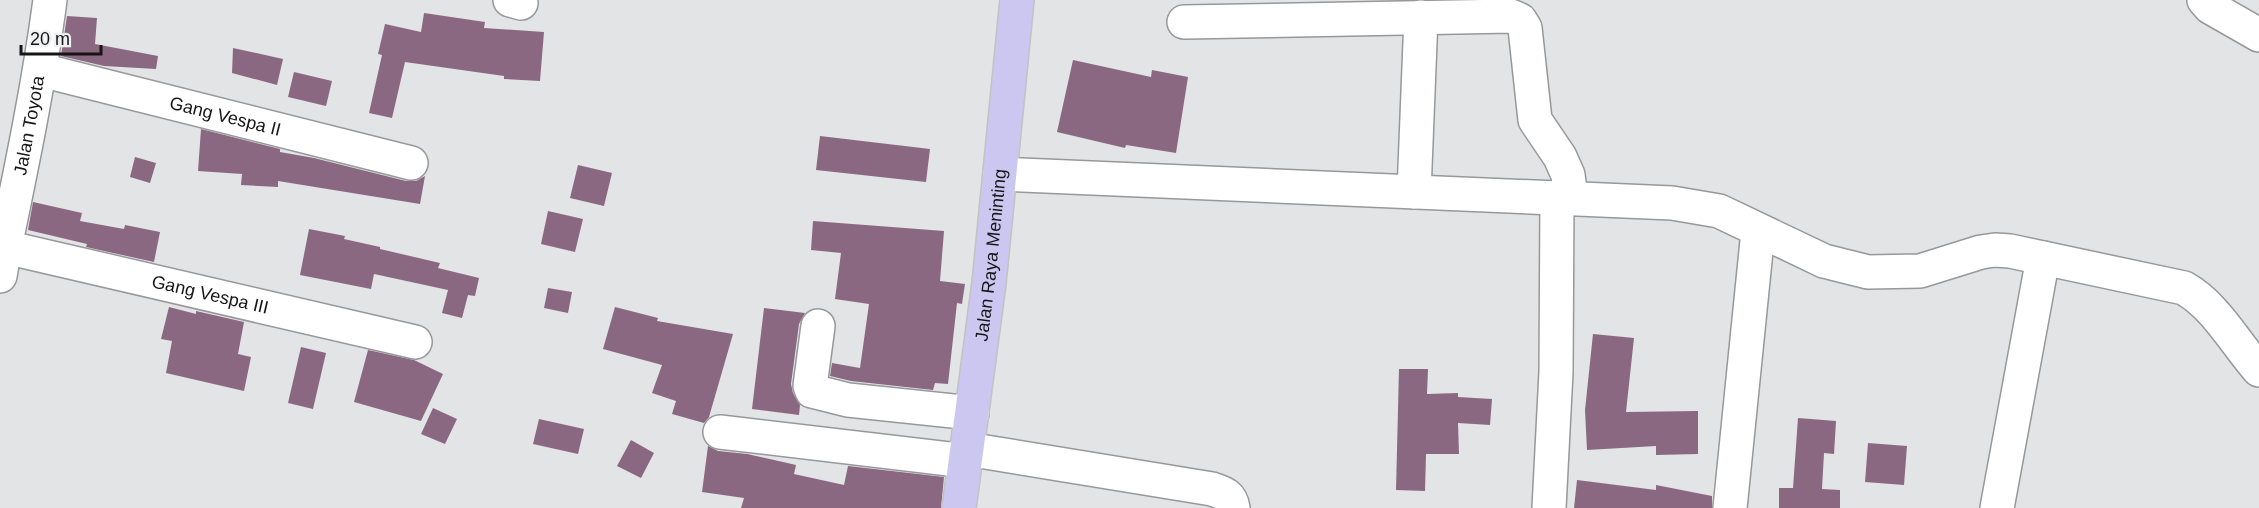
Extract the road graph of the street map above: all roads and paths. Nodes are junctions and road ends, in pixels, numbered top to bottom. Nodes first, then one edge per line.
1 (50, 0) edge
2 (1017, 0) edge
3 (2204, 0) edge
4 (1421, 17) junction
5 (1184, 22) dead end
6 (2259, 35) edge
7 (41, 70) junction
8 (411, 164) dead end
9 (1000, 174) junction
10 (1414, 192) junction
11 (1564, 197) junction
12 (1758, 231) junction
13 (2, 256) edge
14 (2043, 258) junction
15 (818, 326) dead end
16 (415, 342) dead end
17 (2259, 370) edge
18 (972, 413) junction
19 (720, 432) dead end
20 (966, 455) junction
21 (959, 508) edge
22 (1233, 508) edge
23 (1550, 508) edge
24 (1730, 508) edge
25 (1997, 508) edge

1 - 7 street, Jalan Toyota
2 - 9 highway, Jalan Raya Meninting
3 - 6 street
4 - 5 street
4 - 10 street
4 - 11 street
7 - 8 street, Gang Vespa II
7 - 13 street, Jalan Toyota
9 - 10 street
9 - 18 highway, Jalan Raya Meninting
10 - 11 street
11 - 12 street
11 - 23 street
12 - 14 street
12 - 24 street
13 - 16 street, Gang Vespa III
14 - 17 street
14 - 25 street
15 - 18 street
18 - 20 highway, Jalan Raya Meninting
19 - 20 street
20 - 21 highway, Jalan Raya Meninting
20 - 22 street

